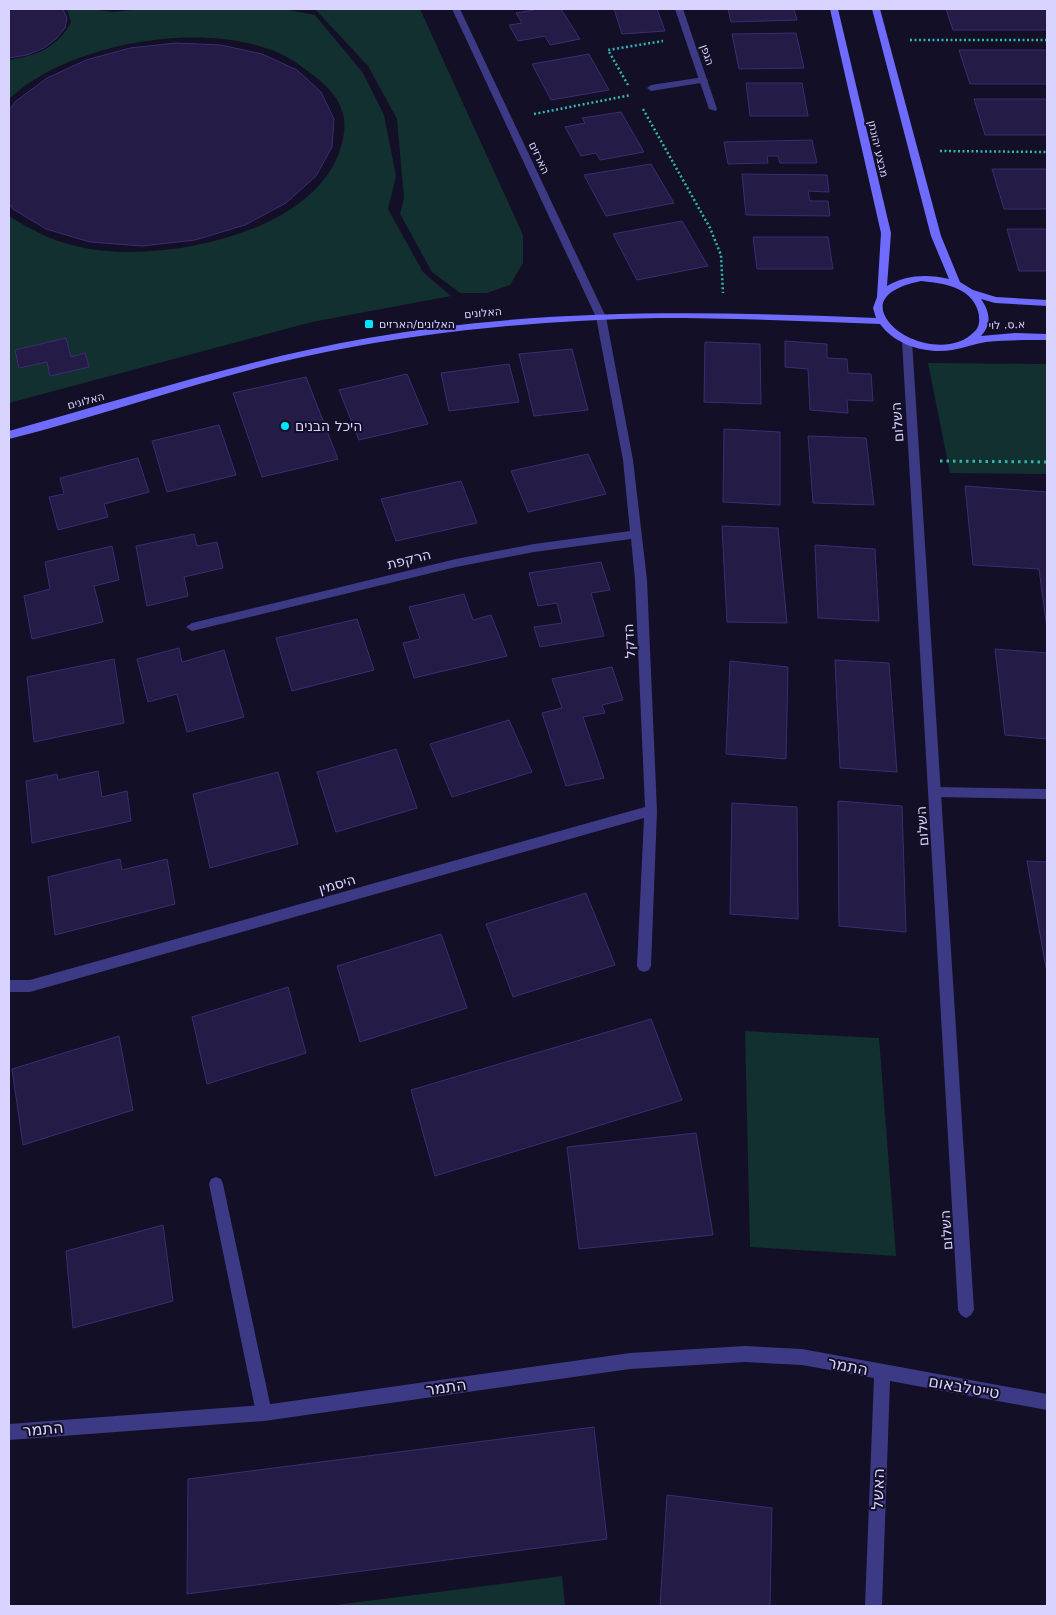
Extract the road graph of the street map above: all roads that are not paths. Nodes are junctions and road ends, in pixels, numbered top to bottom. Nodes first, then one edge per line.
1 (456, 9) edge
2 (679, 9) edge
3 (834, 9) edge
4 (876, 9) edge
5 (704, 80) junction
6 (651, 88) dead end
7 (713, 109) dead end
8 (956, 284) junction
9 (970, 292) junction
10 (881, 296) junction
11 (1047, 303) edge
12 (601, 317) junction
13 (882, 321) junction
14 (1047, 337) edge
15 (907, 341) junction
16 (968, 342) junction
17 (9, 436) edge
18 (637, 534) junction
19 (192, 627) dead end
20 (935, 792) junction
21 (1047, 794) edge
22 (651, 811) junction
23 (644, 966) dead end
24 (9, 986) edge
25 (216, 1184) dead end
26 (966, 1310) dead end
27 (882, 1372) junction
28 (1047, 1402) edge
29 (264, 1413) junction
30 (9, 1432) edge
31 (874, 1606) edge

1 - 12 street, הארזים
2 - 5 street, הגפן
3 - 10 main road, מבצע יהונתן
4 - 8 main road
5 - 6 street
5 - 7 street, הגפן
8 - 9 main road
8 - 10 main road
9 - 11 main road, א.ס. לוי
9 - 16 main road
10 - 13 main road
12 - 13 main road, האלונים
12 - 17 main road, האלונים
12 - 18 street, הדקל
13 - 15 main road
14 - 16 main road, א.ס. לוי
15 - 16 main road
15 - 20 street, השלום
18 - 19 street, הרקפת
18 - 22 street, הדקל
20 - 21 street
20 - 26 street, השלום
22 - 23 street, הדקל
22 - 24 street, היסמין
25 - 29 street
27 - 28 street, טייטלבאום
27 - 29 street, התמר
27 - 31 street, האשל
29 - 30 street, התמר

